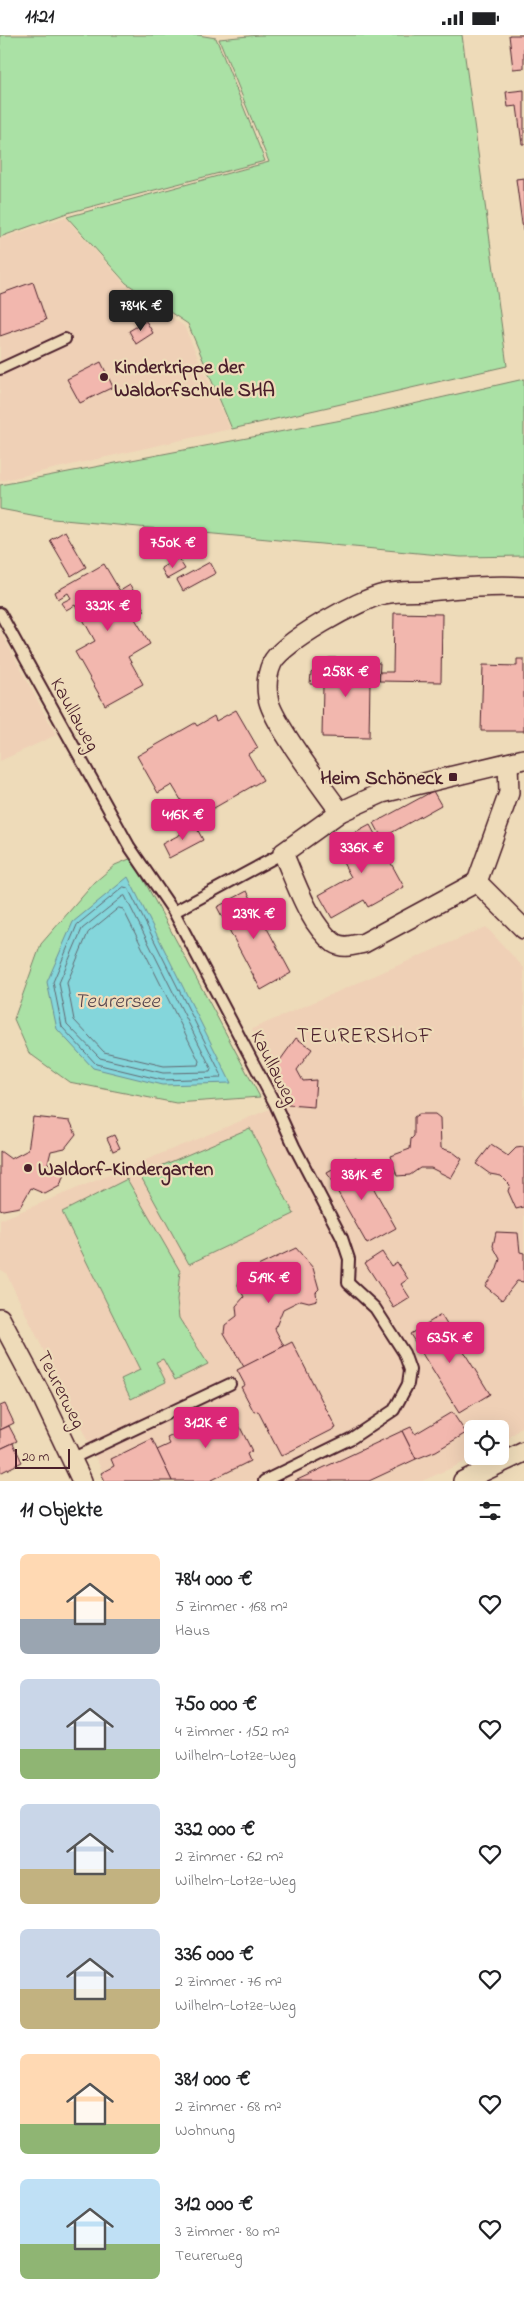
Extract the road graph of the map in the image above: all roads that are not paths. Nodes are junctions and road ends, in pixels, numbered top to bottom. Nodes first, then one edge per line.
1 (65, 339) dead end
2 (0, 369) edge
3 (524, 587) edge
4 (0, 613) edge
5 (516, 761) edge
6 (340, 812) junction
7 (283, 853) junction
8 (477, 882) junction
9 (174, 912) junction
10 (524, 929) edge
11 (0, 1318) edge
12 (230, 1383) dead end
13 (524, 1452) edge
14 (71, 1459) junction
15 (82, 1481) edge
16 (264, 1481) edge
17 (463, 1481) edge

1 - 2 lane
3 - 6 street
4 - 9 lane, Kaullaweg
5 - 6 street
5 - 8 street
6 - 7 street
7 - 8 street
7 - 9 lane
8 - 10 street
9 - 16 lane, Kaullaweg
11 - 14 street, Teurerweg
12 - 14 lane
13 - 17 street
14 - 15 street, Teurerweg

